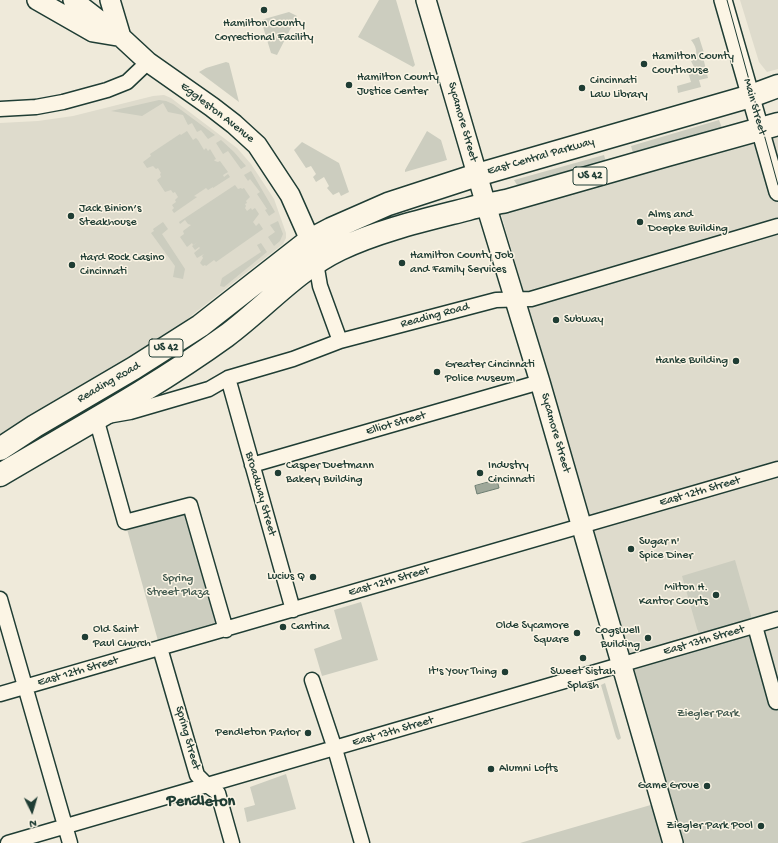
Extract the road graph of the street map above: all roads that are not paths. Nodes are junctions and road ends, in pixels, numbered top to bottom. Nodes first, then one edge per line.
1 (37, 0) edge
2 (73, 0) edge
3 (110, 0) edge
4 (426, 0) edge
5 (724, 0) edge
6 (121, 37) junction
7 (148, 62) junction
8 (778, 86) edge
9 (751, 96) junction
10 (0, 109) edge
11 (769, 127) edge
12 (477, 175) junction
13 (778, 192) edge
14 (486, 205) junction
15 (778, 226) edge
16 (310, 240) junction
17 (316, 263) junction
18 (515, 300) junction
19 (340, 342) junction
20 (228, 378) junction
21 (540, 382) junction
22 (96, 418) junction
23 (0, 449) edge
24 (252, 465) junction
25 (778, 469) edge
26 (0, 475) edge
27 (581, 526) junction
28 (0, 599) edge
29 (293, 610) junction
30 (778, 620) edge
31 (755, 626) junction
32 (226, 630) junction
33 (160, 648) junction
34 (621, 665) junction
35 (312, 680) dead end
36 (25, 687) junction
37 (0, 694) edge
38 (776, 702) dead end
39 (335, 749) junction
40 (208, 785) junction
41 (65, 826) junction
42 (8, 843) edge
43 (70, 843) edge
44 (232, 843) edge
45 (362, 843) edge
46 (673, 843) edge

1 - 6 main road
2 - 6 main road, Eggleston Avenue
3 - 6 main road
4 - 12 main road, Sycamore Street
5 - 9 street, Main Street
6 - 7 main road, Eggleston Avenue
7 - 10 street
7 - 16 main road, Eggleston Avenue
8 - 9 main road, East Central Parkway / US 42
9 - 11 street, Main Street
9 - 12 main road, East Central Parkway / US 42
11 - 13 street, Main Street
11 - 14 main road, US 42
12 - 14 main road, Sycamore Street
12 - 16 main road, East Central Parkway / US 42
14 - 17 main road, US 42
14 - 18 main road, Sycamore Street
15 - 18 street, Reading Road
16 - 17 main road, Eggleston Avenue
16 - 23 main road, Reading Road / US 42
17 - 19 street, Eggleston Avenue
17 - 22 main road, Reading Road / US 42
18 - 19 street, Reading Road
18 - 21 main road, Sycamore Street
19 - 20 street, Reading Road
20 - 22 street, Reading Road
20 - 24 street, Broadway Street
21 - 24 street, Elliot Street
21 - 27 main road, Sycamore Street
22 - 26 main road, Reading Road / US 42
22 - 32 street
24 - 29 street, Broadway Street
25 - 27 street, East 12th Street
27 - 29 street, East 12th Street
27 - 34 main road, Sycamore Street
28 - 36 street
29 - 32 street, East 12th Street
30 - 31 street, East 13th Street
31 - 34 street, East 13th Street
31 - 38 street
32 - 33 street, East 12th Street
33 - 36 street, East 12th Street
33 - 40 street, Spring Street
34 - 39 street, East 13th Street
34 - 46 main road, Sycamore Street
35 - 39 street
36 - 37 street, East 12th Street
36 - 41 street
39 - 40 street, East 13th Street
39 - 45 street
40 - 41 street, East 13th Street
40 - 44 street, Spring Street
41 - 42 street, East 13th Street
41 - 43 street

